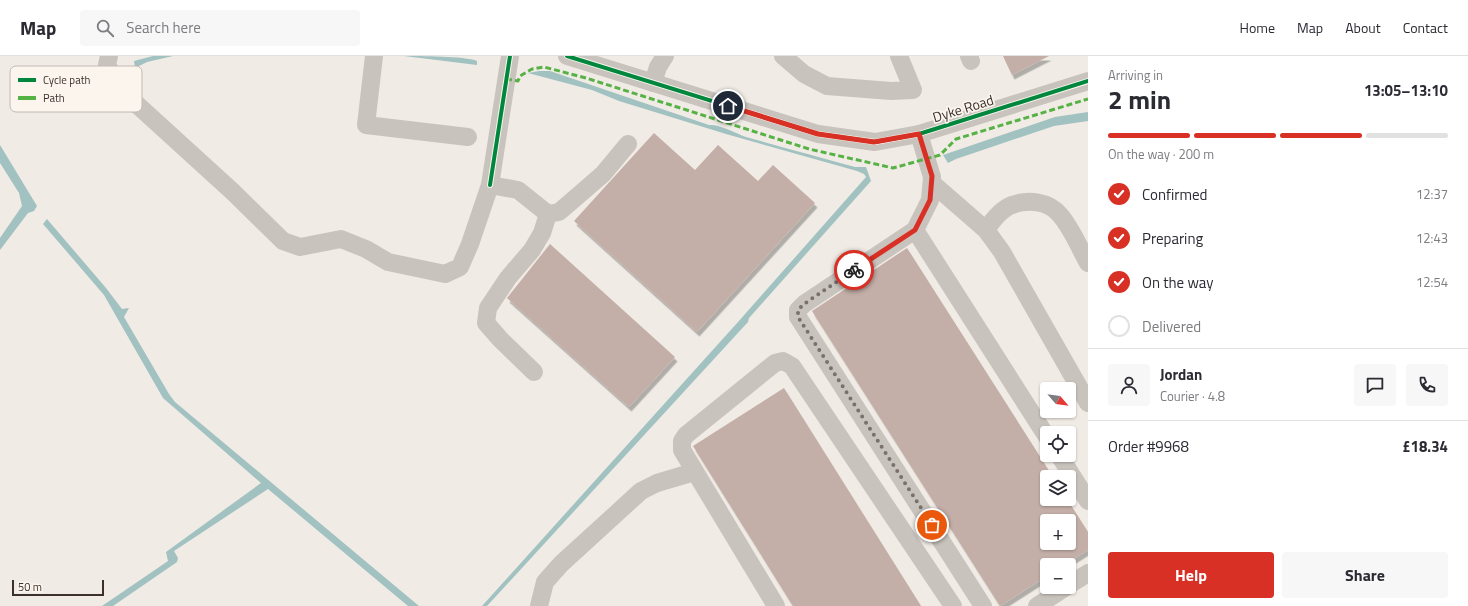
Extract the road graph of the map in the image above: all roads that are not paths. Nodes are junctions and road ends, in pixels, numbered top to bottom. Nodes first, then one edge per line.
1 (108, 56) edge
2 (374, 56) edge
3 (510, 56) edge
4 (567, 56) edge
5 (665, 56) edge
6 (783, 56) edge
7 (899, 56) edge
8 (109, 66) edge
9 (1088, 81) edge
10 (653, 83) junction
11 (142, 109) edge
12 (919, 134) junction
13 (468, 137) dead end
14 (628, 144) dead end
15 (932, 183) junction
16 (490, 185) junction
17 (548, 214) junction
18 (915, 230) junction
19 (986, 230) junction
20 (1088, 263) edge
21 (534, 372) dead end
22 (1088, 403) edge
23 (1040, 426) edge
24 (1063, 462) edge
25 (694, 472) junction
26 (1088, 501) edge
27 (1088, 573) edge
28 (1076, 581) edge
29 (1055, 594) edge
30 (538, 606) edge
31 (776, 606) edge
32 (954, 606) edge
33 (983, 606) edge
34 (1037, 606) edge

1 - 8 street
2 - 13 street
3 - 16 street
4 - 10 street, Dyke Road
5 - 10 street
6 - 7 street
9 - 12 street, Dyke Road
10 - 12 street, Dyke Road
11 - 16 street
12 - 15 street
14 - 17 street
15 - 18 street
15 - 19 street
16 - 17 street
17 - 21 street
18 - 23 street
18 - 33 street
19 - 20 street
19 - 22 street
24 - 26 street
25 - 30 street
25 - 31 street
25 - 32 street
27 - 28 street
29 - 34 street

